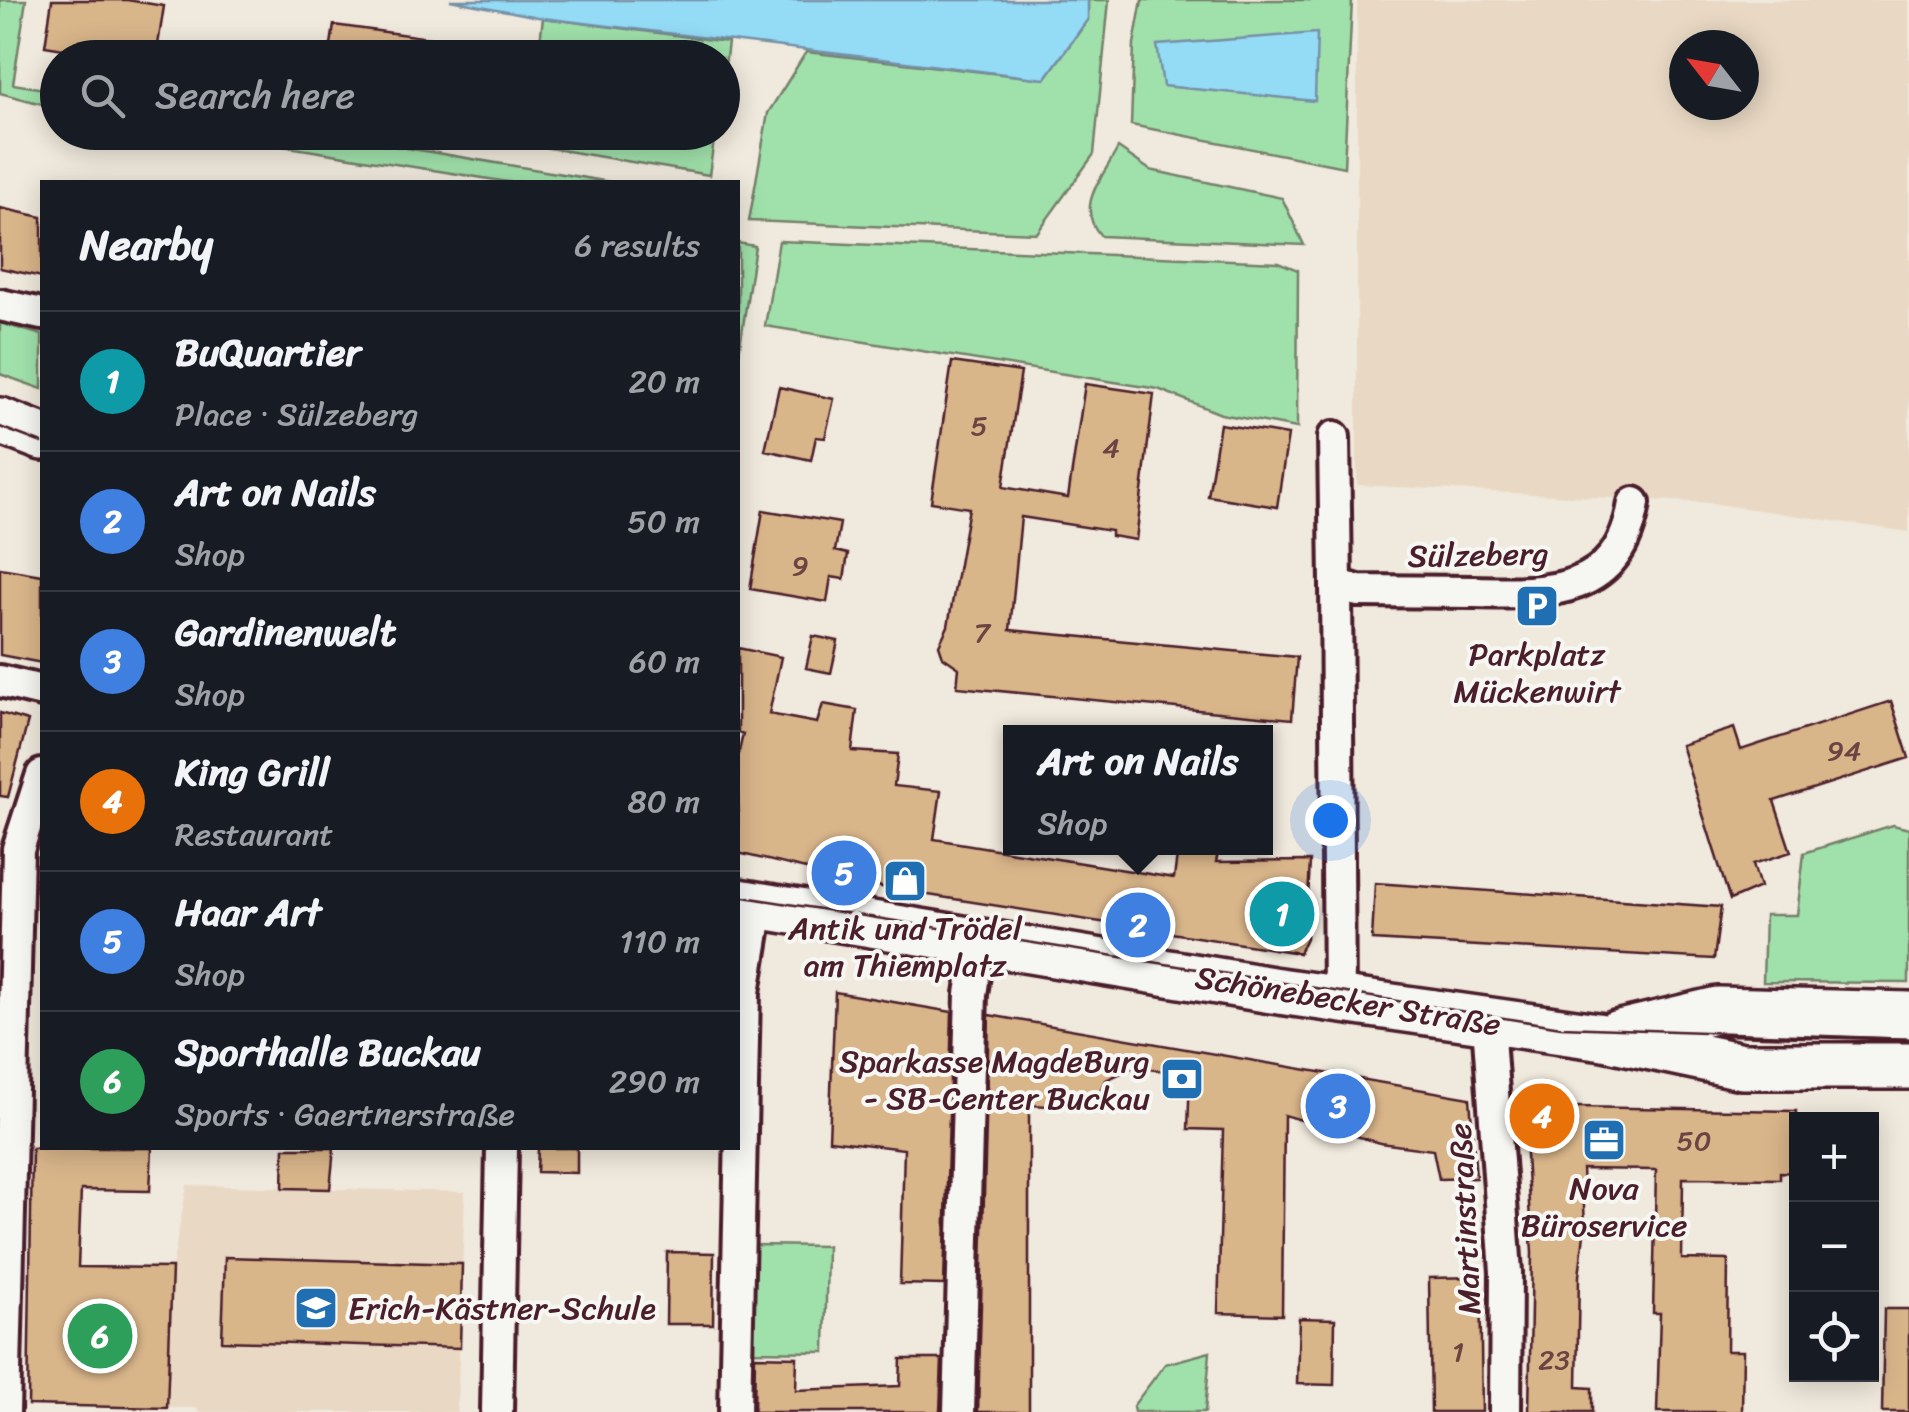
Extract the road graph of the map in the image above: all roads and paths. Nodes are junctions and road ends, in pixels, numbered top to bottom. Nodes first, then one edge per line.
1 (0, 305) edge
2 (40, 314) edge
3 (0, 420) edge
4 (40, 435) edge
5 (1334, 437) dead end
6 (1634, 503) dead end
7 (1336, 584) junction
8 (0, 681) edge
9 (40, 691) edge
10 (40, 780) edge
11 (748, 905) edge
12 (979, 943) junction
13 (1339, 1000) junction
14 (1909, 1015) edge
15 (1488, 1023) junction
16 (1604, 1037) junction
17 (1909, 1066) edge
18 (502, 1150) edge
19 (4, 1412) edge
20 (496, 1412) edge
21 (735, 1412) edge
22 (959, 1412) edge
23 (1505, 1412) edge

1 - 2 street
3 - 4 main road
5 - 7 street
6 - 7 street, Sülzeberg
7 - 13 street
8 - 9 street
10 - 19 street
11 - 12 main road, Schönebecker Straße
11 - 21 street
12 - 13 main road, Schönebecker Straße
12 - 22 street
13 - 15 main road, Schönebecker Straße
14 - 16 main road, Schönebecker Straße
15 - 16 main road, Schönebecker Straße
15 - 23 street, Martinstraße
16 - 17 main road, Schönebecker Straße
18 - 20 street

